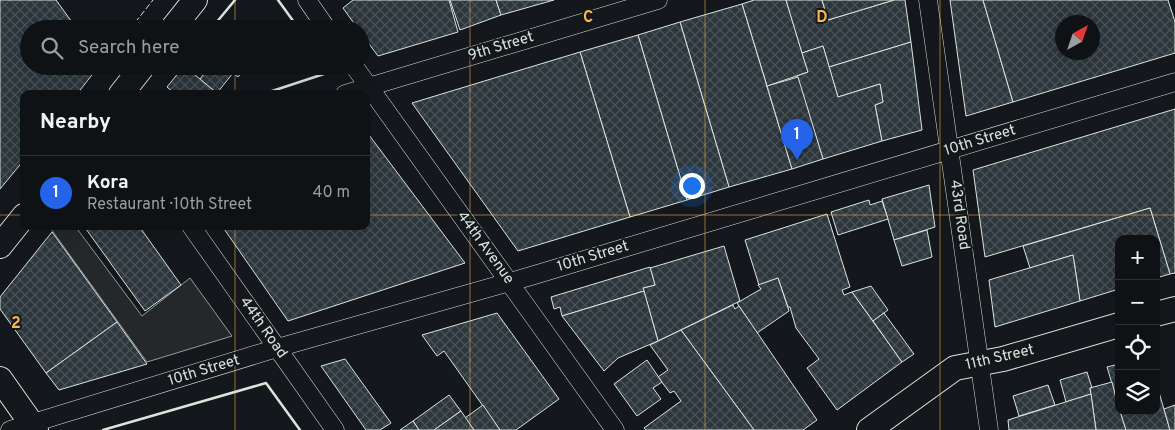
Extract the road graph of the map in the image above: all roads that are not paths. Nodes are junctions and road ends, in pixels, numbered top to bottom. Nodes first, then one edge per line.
1 (195, 0) edge
2 (307, 0) edge
3 (658, 0) edge
4 (928, 0) edge
5 (179, 20) edge
6 (321, 20) edge
7 (136, 75) edge
8 (361, 75) edge
9 (1175, 82) edge
10 (369, 86) junction
11 (124, 90) edge
12 (357, 90) edge
13 (949, 150) junction
14 (20, 221) edge
15 (194, 230) edge
16 (0, 246) edge
17 (510, 282) junction
18 (1175, 309) edge
19 (1160, 313) edge
20 (1115, 326) edge
21 (277, 348) junction
22 (980, 363) junction
23 (0, 379) edge
24 (26, 428) edge
25 (335, 430) edge
26 (615, 430) edge
27 (869, 430) edge
28 (989, 430) edge

1 - 5 main road
2 - 6 street
3 - 10 street, 9th Street
4 - 13 street, 43rd Road
7 - 11 main road
8 - 10 street, 44th Avenue
9 - 13 street, 10th Street
10 - 12 street, 9th Street
10 - 17 street, 44th Avenue
13 - 17 street, 10th Street
13 - 22 street, 43rd Road
14 - 16 main road
15 - 21 street, 44th Road
17 - 21 street, 10th Street
17 - 26 street, 44th Avenue
18 - 19 main road
20 - 22 main road, 11th Street
21 - 24 street, 10th Street
21 - 25 street, 44th Road
22 - 27 main road, 11th Street
22 - 28 street, 43rd Road
23 - 24 main road

